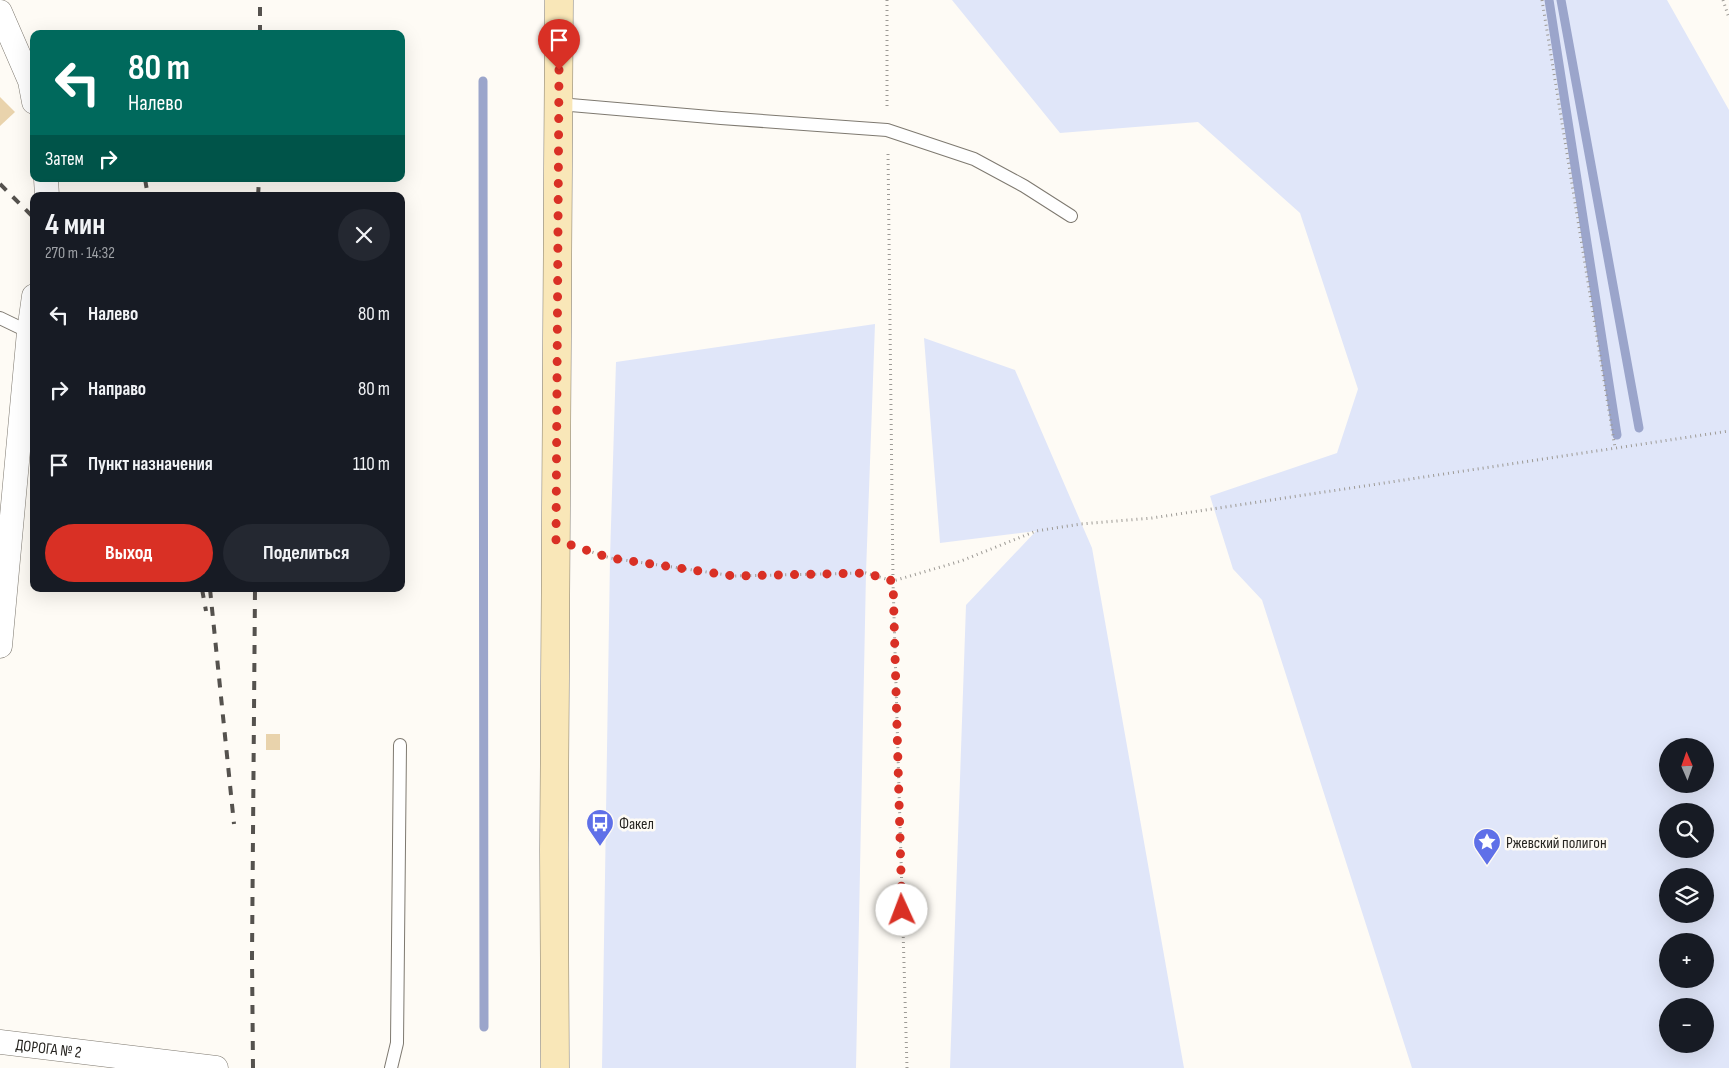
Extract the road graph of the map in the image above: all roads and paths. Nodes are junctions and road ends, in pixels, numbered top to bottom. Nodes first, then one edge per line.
1 (559, 0) edge
2 (887, 0) edge
3 (1542, 0) edge
4 (1723, 0) edge
5 (0, 12) edge
6 (1729, 18) edge
7 (30, 81) edge
8 (559, 104) junction
9 (888, 130) junction
10 (1071, 216) dead end
11 (0, 318) edge
12 (30, 325) edge
13 (29, 332) junction
14 (1729, 430) edge
15 (1614, 448) junction
16 (556, 540) junction
17 (893, 581) junction
18 (2, 613) edge
19 (0, 646) edge
20 (400, 745) dead end
21 (0, 1042) edge
22 (216, 1068) edge
23 (391, 1068) edge
24 (555, 1068) edge
25 (907, 1068) edge

1 - 8 main road
2 - 9 path
3 - 15 path
4 - 6 path
5 - 7 street
8 - 9 lane
8 - 16 main road
9 - 10 lane
9 - 17 path
11 - 13 lane
12 - 13 street
13 - 18 street
14 - 15 path
15 - 17 path
16 - 17 path
16 - 24 main road
17 - 25 path
18 - 19 street
20 - 23 lane
21 - 22 street, ДОРОГА № 2

